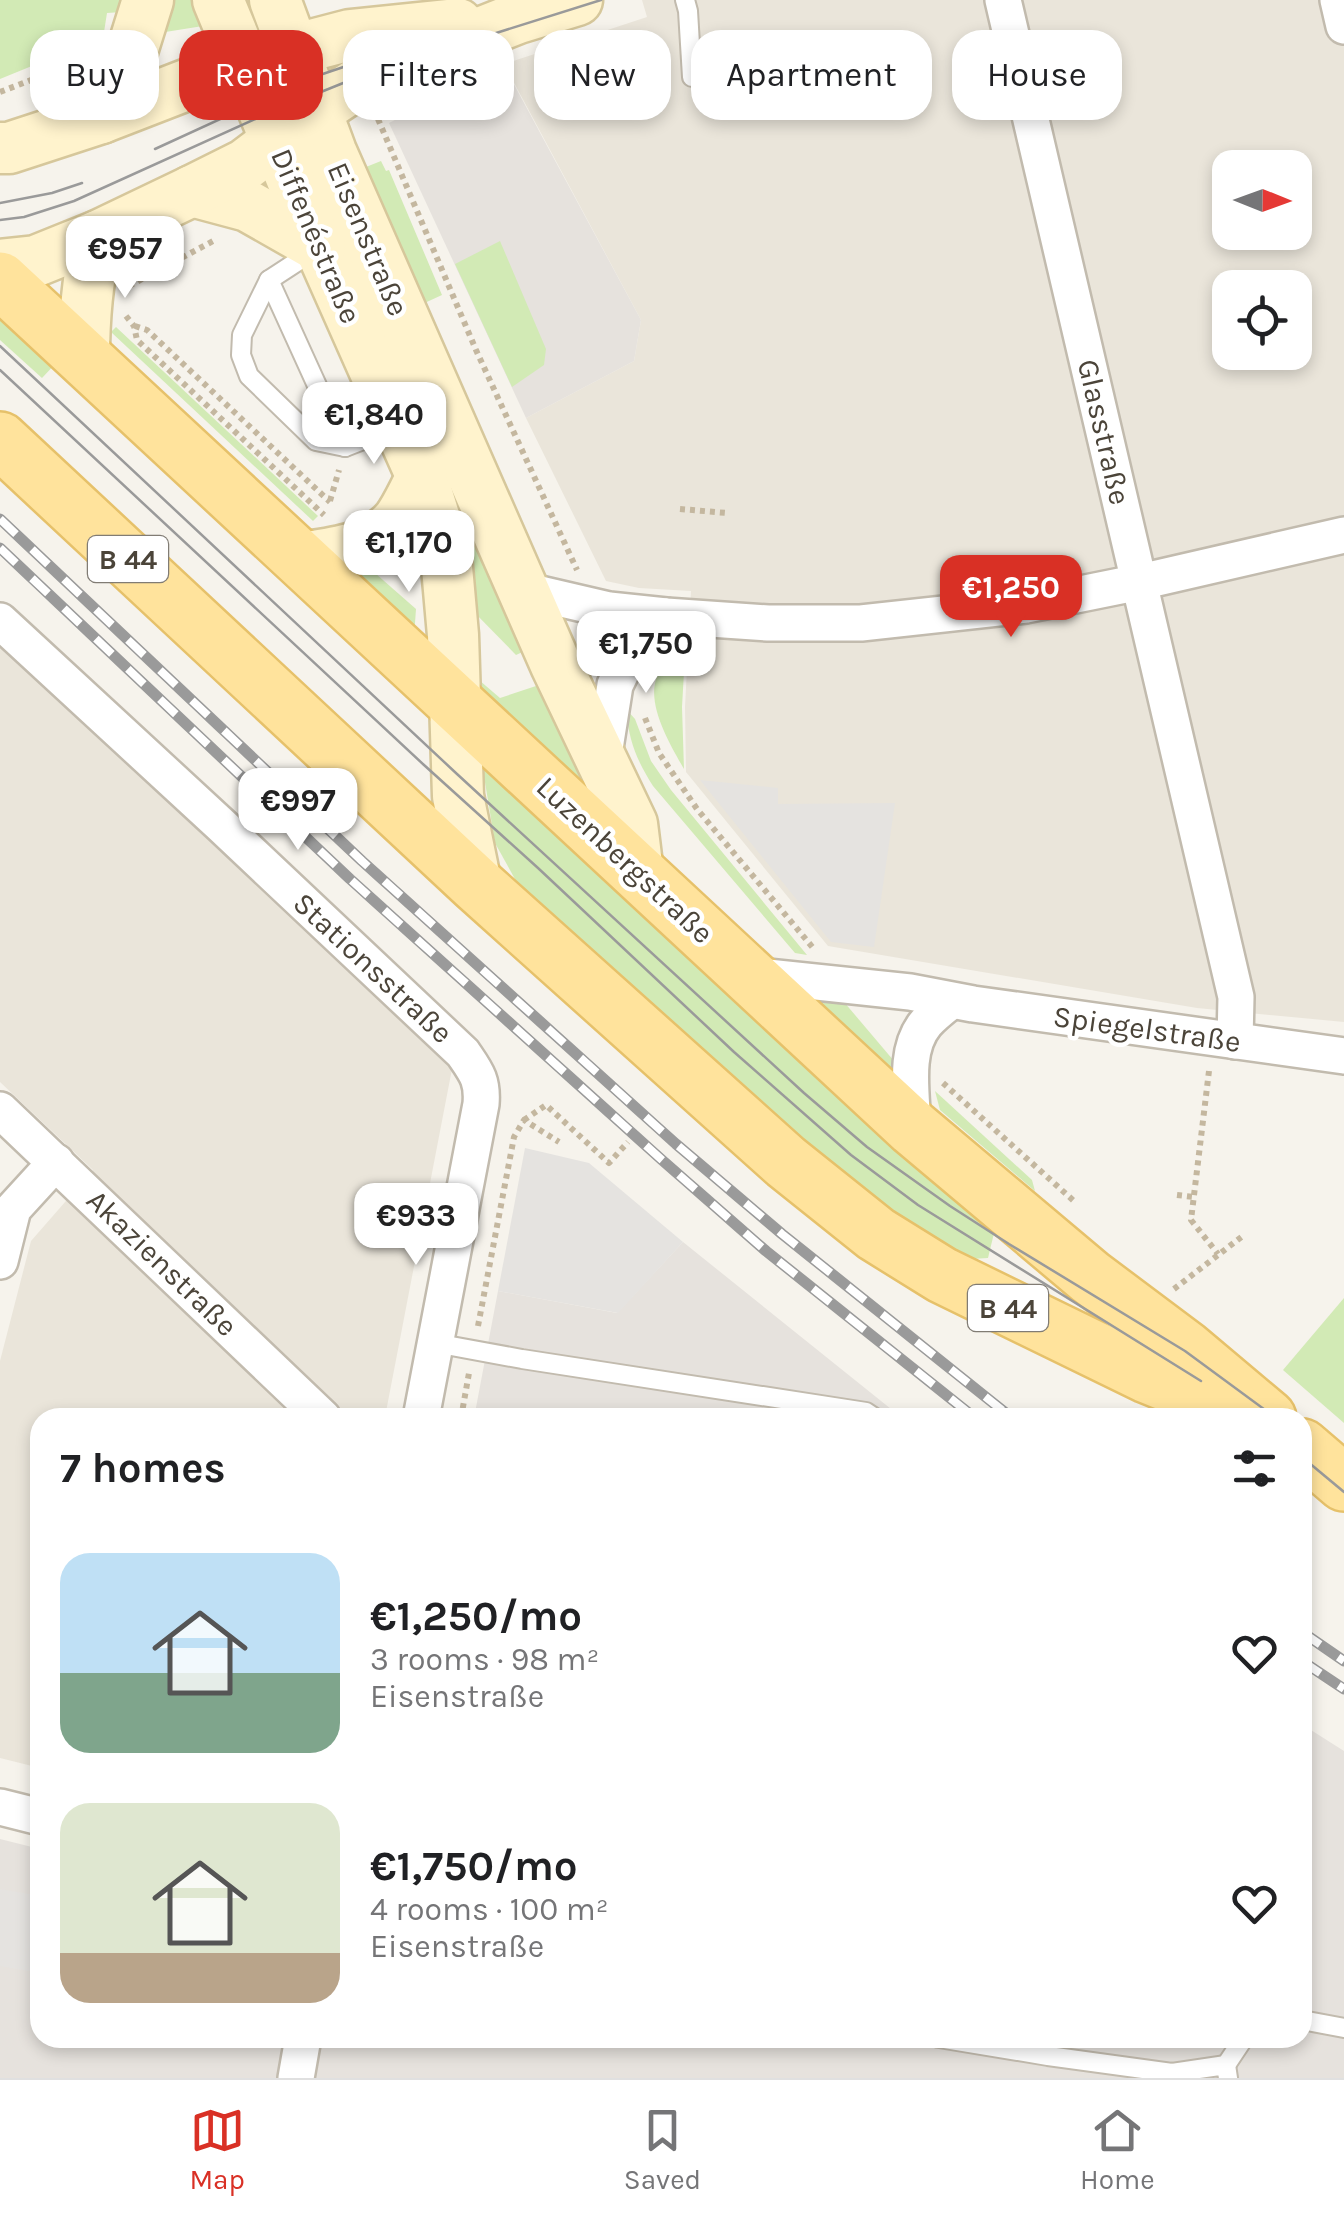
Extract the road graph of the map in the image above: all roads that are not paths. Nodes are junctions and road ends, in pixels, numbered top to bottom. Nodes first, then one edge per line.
1 (148, 0) edge
2 (218, 0) edge
3 (275, 0) edge
4 (577, 0) edge
5 (685, 0) edge
6 (1002, 0) edge
7 (1338, 0) edge
8 (518, 18) junction
9 (1344, 26) edge
10 (139, 30) edge
11 (230, 30) edge
12 (286, 30) edge
13 (323, 41) edge
14 (691, 60) edge
15 (323, 106) edge
16 (94, 120) edge
17 (266, 120) edge
18 (304, 120) edge
19 (319, 120) edge
20 (275, 141) junction
21 (0, 148) edge
22 (192, 191) junction
23 (98, 236) junction
24 (320, 246) junction
25 (0, 264) edge
26 (0, 280) edge
27 (270, 280) junction
28 (84, 357) junction
29 (419, 413) junction
30 (0, 440) edge
31 (345, 447) junction
32 (422, 477) junction
33 (1344, 535) edge
34 (313, 538) junction
35 (1140, 582) junction
36 (523, 590) junction
37 (666, 616) junction
38 (0, 622) edge
39 (456, 704) junction
40 (602, 762) junction
41 (638, 873) junction
42 (476, 884) junction
43 (750, 976) junction
44 (950, 1000) junction
45 (1235, 1042) junction
46 (1344, 1056) edge
47 (0, 1110) edge
48 (913, 1128) junction
49 (56, 1162) junction
50 (0, 1260) edge
51 (436, 1343) junction
52 (314, 1408) edge
53 (423, 1408) edge
54 (841, 1408) edge
55 (1228, 1408) edge
56 (1256, 1408) edge
57 (1312, 1456) edge
58 (1344, 1483) edge
59 (0, 1806) edge
60 (30, 1814) edge
61 (1312, 2022) edge
62 (1344, 2028) edge
63 (302, 2048) edge
64 (1000, 2048) edge
65 (1239, 2048) edge
66 (1227, 2072) edge
67 (296, 2078) edge

1 - 10 street
2 - 11 street, Diffenéstraße
3 - 12 street
4 - 8 street
5 - 14 lane
6 - 35 street, Glasstraße
7 - 9 street
8 - 13 street
8 - 15 street
16 - 21 street
17 - 20 street, Diffenéstraße
18 - 20 street
19 - 29 street, Eisenstraße
20 - 22 street
20 - 24 street, Diffenéstraße
22 - 23 street
22 - 24 street
23 - 25 street
23 - 28 street
24 - 27 lane
24 - 29 street, Diffenéstraße
26 - 28 main road, Luzenbergstraße / B 44
27 - 31 lane
27 - 31 lane
28 - 34 main road, Luzenbergstraße / B 44
29 - 31 lane
29 - 32 street, Diffenéstraße
29 - 36 street, Eisenstraße
30 - 42 main road, B 44
32 - 34 street
32 - 39 street, Diffenéstraße
33 - 35 street
34 - 39 main road, Luzenbergstraße / B 44
35 - 37 street
35 - 45 street, Glasstraße
36 - 37 street
36 - 40 street, Eisenstraße
37 - 40 street
38 - 51 street, Stationsstraße
39 - 41 main road, Luzenbergstraße / B 44
39 - 42 street, Diffenéstraße
40 - 41 street, Eisenstraße
41 - 43 main road, Luzenbergstraße / B 44
42 - 55 main road, B 44
43 - 44 street, Spiegelstraße
43 - 48 main road, Luzenbergstraße / B 44
44 - 45 street, Spiegelstraße
44 - 48 street
45 - 46 street, Spiegelstraße
47 - 49 street, Akazienstraße
48 - 56 main road, Luzenbergstraße / B 44
49 - 50 street
49 - 52 street, Akazienstraße
51 - 53 street, Stationsstraße
51 - 54 lane
57 - 58 main road
59 - 60 street
61 - 62 lane
63 - 67 street
64 - 66 lane
65 - 66 lane

